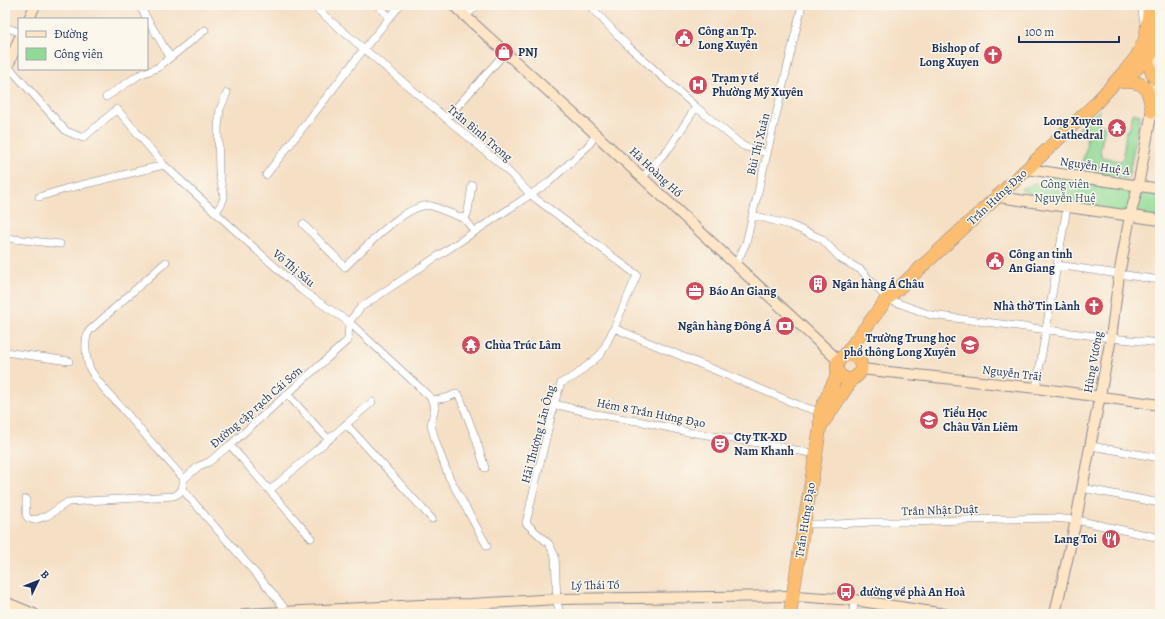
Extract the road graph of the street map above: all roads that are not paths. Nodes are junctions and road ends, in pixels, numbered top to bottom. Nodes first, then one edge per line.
1 (35, 5) edge
2 (139, 5) edge
3 (312, 5) edge
4 (377, 5) edge
5 (400, 5) edge
6 (454, 5) edge
7 (477, 5) edge
8 (589, 5) edge
9 (802, 5) edge
10 (1141, 5) edge
11 (1149, 5) edge
12 (1158, 5) edge
13 (466, 16) junction
14 (390, 17) junction
15 (29, 18) edge
16 (147, 18) edge
17 (148, 20) edge
18 (5, 27) edge
19 (205, 30) dead end
20 (18, 32) edge
21 (1152, 39) edge
22 (18, 41) edge
23 (364, 49) junction
24 (505, 53) junction
25 (170, 57) junction
26 (1146, 60) junction
27 (6, 69) edge
28 (1155, 79) junction
29 (1123, 82) junction
30 (227, 93) dead end
31 (1104, 93) junction
32 (106, 97) dead end
33 (696, 107) junction
34 (1156, 111) edge
35 (446, 119) junction
36 (596, 135) junction
37 (766, 153) junction
38 (164, 164) junction
39 (1027, 169) junction
40 (266, 175) dead end
41 (642, 178) junction
42 (472, 184) dead end
43 (1138, 186) junction
44 (1160, 189) edge
45 (531, 195) junction
46 (39, 197) dead end
47 (998, 197) junction
48 (1068, 207) junction
49 (216, 212) junction
50 (752, 215) junction
51 (1130, 216) junction
52 (465, 219) junction
53 (1160, 220) edge
54 (303, 224) dead end
55 (474, 231) junction
56 (5, 238) edge
57 (60, 244) dead end
58 (166, 262) dead end
59 (736, 264) junction
60 (1057, 265) junction
61 (637, 275) joint
62 (1119, 275) junction
63 (1160, 280) edge
64 (887, 299) junction
65 (350, 322) junction
66 (614, 328) junction
67 (1046, 329) junction
68 (1111, 338) junction
69 (1160, 343) edge
70 (5, 352) edge
71 (69, 361) dead end
72 (841, 363) junction
73 (858, 370) junction
74 (1036, 388) junction
75 (288, 395) junction
76 (1100, 397) junction
77 (432, 400) junction
78 (372, 402) dead end
79 (554, 404) junction
80 (1160, 405) edge
81 (820, 412) junction
82 (346, 424) junction
83 (820, 427) junction
84 (328, 440) junction
85 (230, 445) junction
86 (1090, 446) junction
87 (816, 454) junction
88 (1160, 458) edge
89 (484, 468) dead end
90 (184, 479) junction
91 (1082, 488) junction
92 (182, 489) junction
93 (270, 490) junction
94 (26, 499) dead end
95 (1160, 503) edge
96 (432, 519) dead end
97 (1076, 520) junction
98 (804, 524) junction
99 (311, 538) dead end
100 (1160, 538) edge
101 (487, 546) dead end
102 (794, 596) junction
103 (557, 599) junction
104 (854, 600) junction
105 (5, 602) edge
106 (421, 609) edge
107 (471, 609) edge
108 (372, 611) edge
109 (289, 613) edge
110 (34, 614) edge
111 (245, 614) edge
112 (560, 614) edge
113 (790, 614) edge
114 (853, 614) edge
115 (945, 614) edge
116 (1055, 614) edge

1 - 15 street
2 - 16 street
3 - 23 street, Trần Bình Trọng
4 - 14 street
5 - 14 street
6 - 13 street, Hà Hoàng Hổ
7 - 13 street
8 - 33 street
9 - 37 street, Bùi Thị Xuân
10 - 21 street
11 - 21 highway
12 - 21 highway
13 - 24 street, Hà Hoàng Hổ
14 - 23 street
17 - 25 street
18 - 20 street
19 - 25 street
21 - 26 highway
21 - 28 street, Hùng Vương
21 - 31 highway
22 - 27 street
23 - 35 street, Trần Bình Trọng
23 - 40 street
24 - 35 street
24 - 36 street, Hà Hoàng Hổ
25 - 32 street
26 - 28 highway
26 - 29 highway
27 - 38 street, Võ Thị Sáu
28 - 34 street, Hùng Vương
29 - 31 highway
29 - 34 highway
30 - 49 street
31 - 39 highway, Trần Hưng Đạo
33 - 37 street
33 - 41 street
34 - 43 street, Hùng Vương
35 - 45 street, Trần Bình Trọng
36 - 41 street, Hà Hoàng Hổ
36 - 45 street
37 - 50 street, Bùi Thị Xuân
38 - 46 street
38 - 49 street, Võ Thị Sáu
39 - 43 street, Nguyễn Huệ A
39 - 47 highway, Trần Hưng Đạo
41 - 59 street, Hà Hoàng Hổ
42 - 52 street
43 - 44 street, Nguyễn Huệ A
43 - 51 street, Hùng Vương
45 - 55 street
45 - 61 street, Trần Bình Trọng
47 - 48 street
47 - 64 highway, Trần Hưng Đạo
48 - 51 street
48 - 60 street
49 - 65 street, Võ Thị Sáu
50 - 59 street, Bùi Thị Xuân
50 - 64 street
51 - 53 street
51 - 62 street, Hùng Vương
52 - 54 street
52 - 55 street
55 - 65 street
56 - 57 street
58 - 90 street
59 - 72 street, Hà Hoàng Hổ
60 - 62 street
60 - 67 street
61 - 66 street, Hãi Thượng Lãn Ông
62 - 63 street
62 - 68 street, Hùng Vương
64 - 67 street
64 - 72 highway, Trần Hưng Đạo
64 - 73 highway, Trần Hưng Đạo
65 - 75 street, Đường cặp rạch Cái Sơn
65 - 77 street, Võ Thị Sáu
66 - 79 street, Hãi Thượng Lãn Ông
66 - 81 street
67 - 68 street
67 - 74 street
68 - 69 street
68 - 76 street, Hùng Vương
70 - 71 street
72 - 73 highway
72 - 73 highway
72 - 81 highway, Trần Hưng Đạo
73 - 74 street, Nguyễn Trãi
73 - 83 highway, Trần Hưng Đạo
74 - 76 street, Nguyễn Trãi
75 - 84 street
75 - 85 street, Đường cặp rạch Cái Sơn
76 - 80 street, Nguyễn Trãi
76 - 86 street, Hùng Vương
77 - 89 street
77 - 101 street
78 - 82 street
79 - 87 street, Hẻm 8 Trần Hưng Đạo
79 - 103 street, Hãi Thượng Lãn Ông
81 - 83 highway, Trần Hưng Đạo
82 - 84 street
82 - 96 street
83 - 87 highway, Trần Hưng Đạo
84 - 93 street
85 - 90 street, Đường cặp rạch Cái Sơn
85 - 93 street
86 - 88 street
86 - 91 street, Hùng Vương
87 - 98 highway, Trần Hưng Đạo
90 - 92 street
91 - 95 street
91 - 97 street, Hùng Vương
92 - 94 street
92 - 109 street
93 - 99 street
97 - 98 street, Trần Nhật Duật
97 - 100 street, Trần Nhật Duật
97 - 116 street, Hùng Vương
98 - 102 highway, Trần Hưng Đạo
102 - 103 street, Lý Thái Tổ
102 - 104 street, Lý Thái Tổ
102 - 113 highway, Trần Hưng Đạo
103 - 107 street, Lý Thái Tổ
103 - 112 street, Hãi Thượng Lãn Ông
104 - 114 street
104 - 115 street, Lý Thái Tổ
105 - 110 street
106 - 107 street, Lý Thái Tổ
106 - 108 street, Lý Thái Tổ
108 - 109 street, Lý Thái Tổ
109 - 111 street, Lý Thái Tổ

